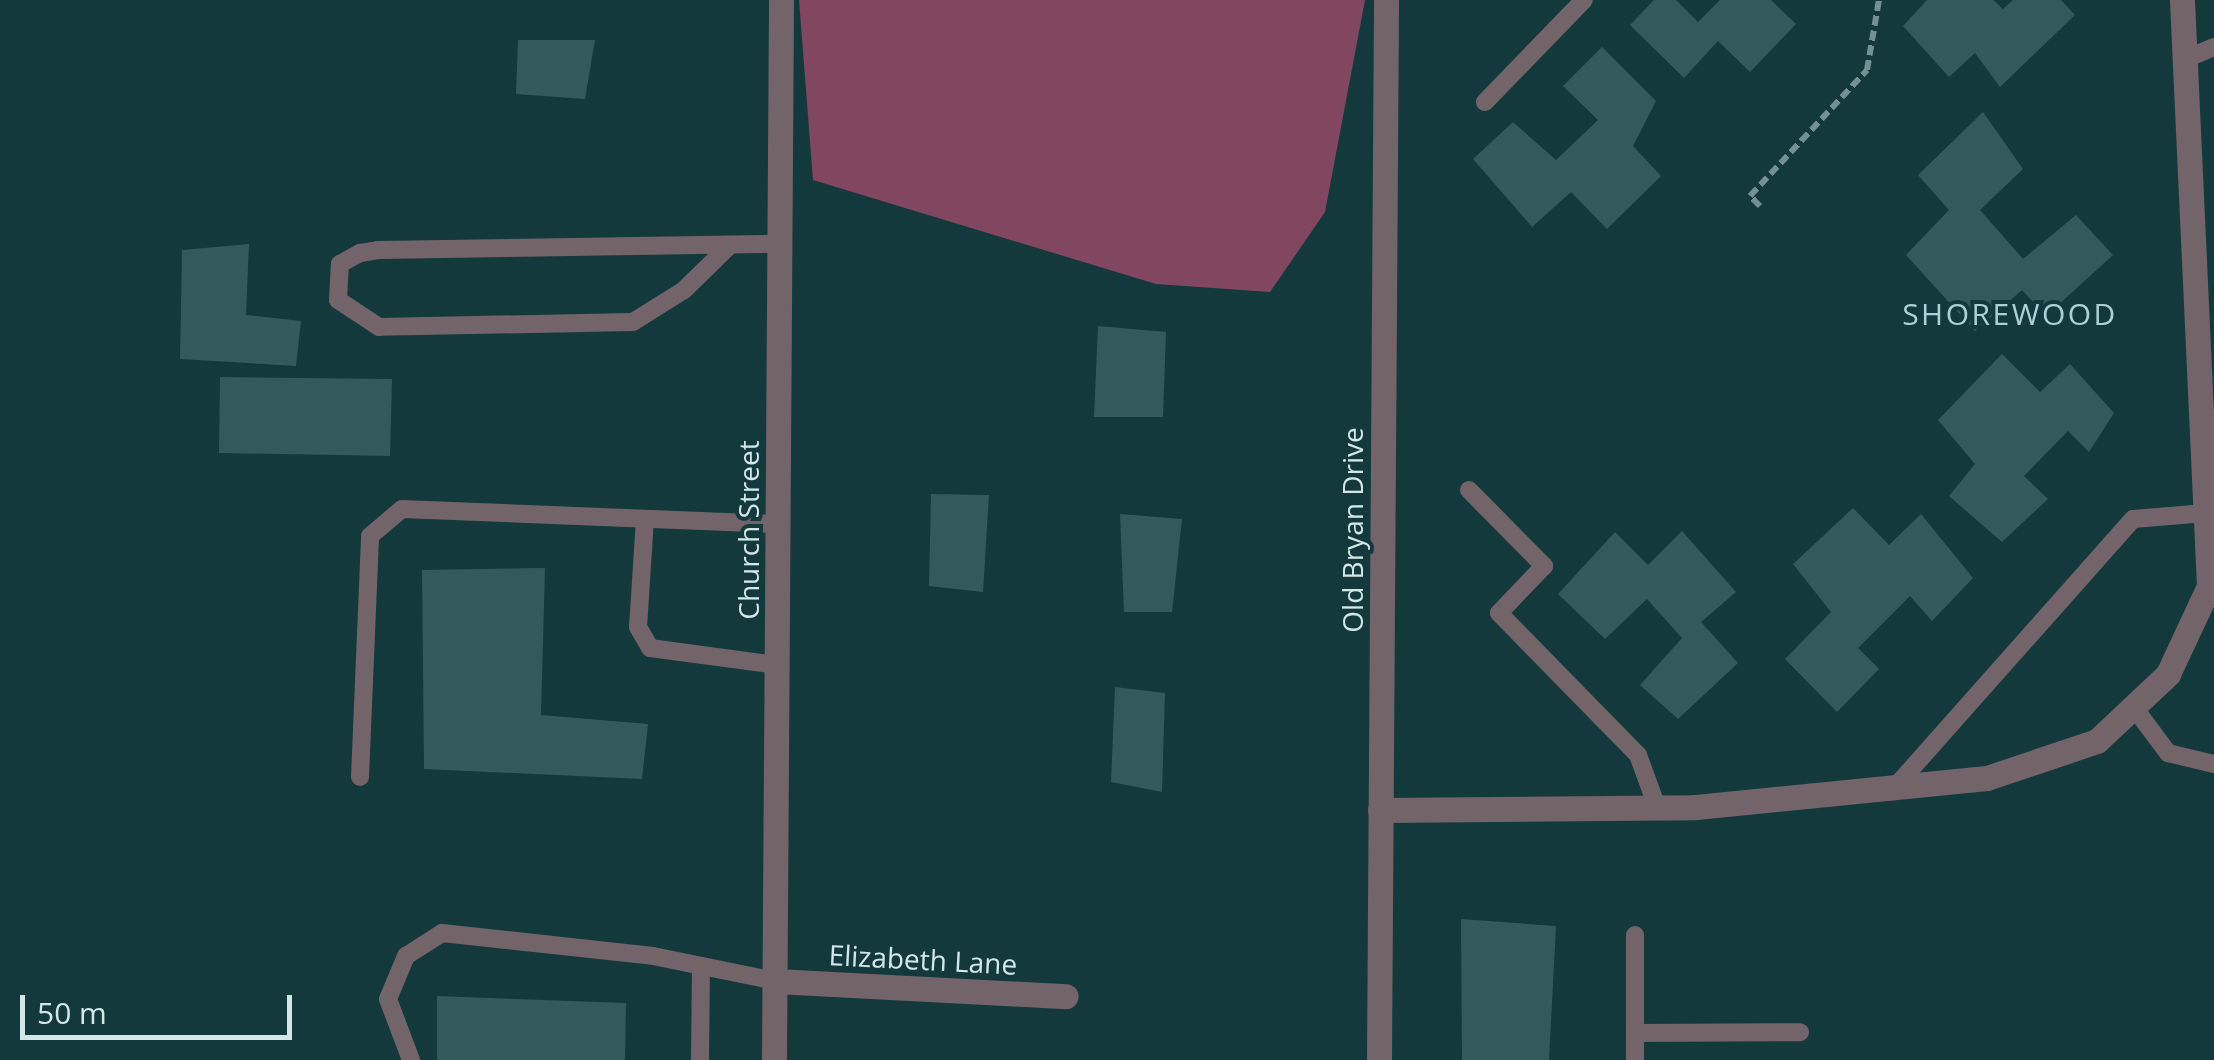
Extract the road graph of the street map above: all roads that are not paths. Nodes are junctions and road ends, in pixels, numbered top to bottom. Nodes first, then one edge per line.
1 (781, 0) edge
2 (1386, 0) edge
3 (1584, 0) edge
4 (2182, 0) edge
5 (2214, 47) edge
6 (2188, 58) junction
7 (1485, 102) dead end
8 (780, 244) junction
9 (730, 245) junction
10 (2207, 337) edge
11 (1470, 490) dead end
12 (645, 518) junction
13 (778, 524) junction
14 (2209, 527) edge
15 (778, 664) junction
16 (2133, 706) junction
17 (2214, 764) edge
18 (360, 777) dead end
19 (1896, 786) junction
20 (1657, 807) junction
21 (1380, 810) junction
22 (1635, 935) dead end
23 (701, 966) junction
24 (776, 981) junction
25 (1066, 996) dead end
26 (1800, 1032) dead end
27 (1635, 1034) junction
28 (411, 1060) edge
29 (700, 1060) edge
30 (774, 1060) edge
31 (1379, 1060) edge
32 (1635, 1060) edge

1 - 8 street, Church Street
2 - 21 street, Old Bryan Drive
3 - 7 lane
4 - 6 street
5 - 6 lane
6 - 10 street
8 - 9 lane
8 - 13 street, Church Street
9 - 9 lane
10 - 14 street
11 - 20 lane
12 - 13 lane
12 - 15 lane
12 - 18 lane
13 - 15 street, Church Street
14 - 16 street
14 - 19 lane
15 - 24 street, Church Street
16 - 17 lane
16 - 19 street
19 - 20 street
20 - 21 street
21 - 31 street, Old Bryan Drive
22 - 27 lane
23 - 24 lane
23 - 28 lane
23 - 29 lane
24 - 25 street, Elizabeth Lane
24 - 30 street, Church Street
26 - 27 lane
27 - 32 lane

